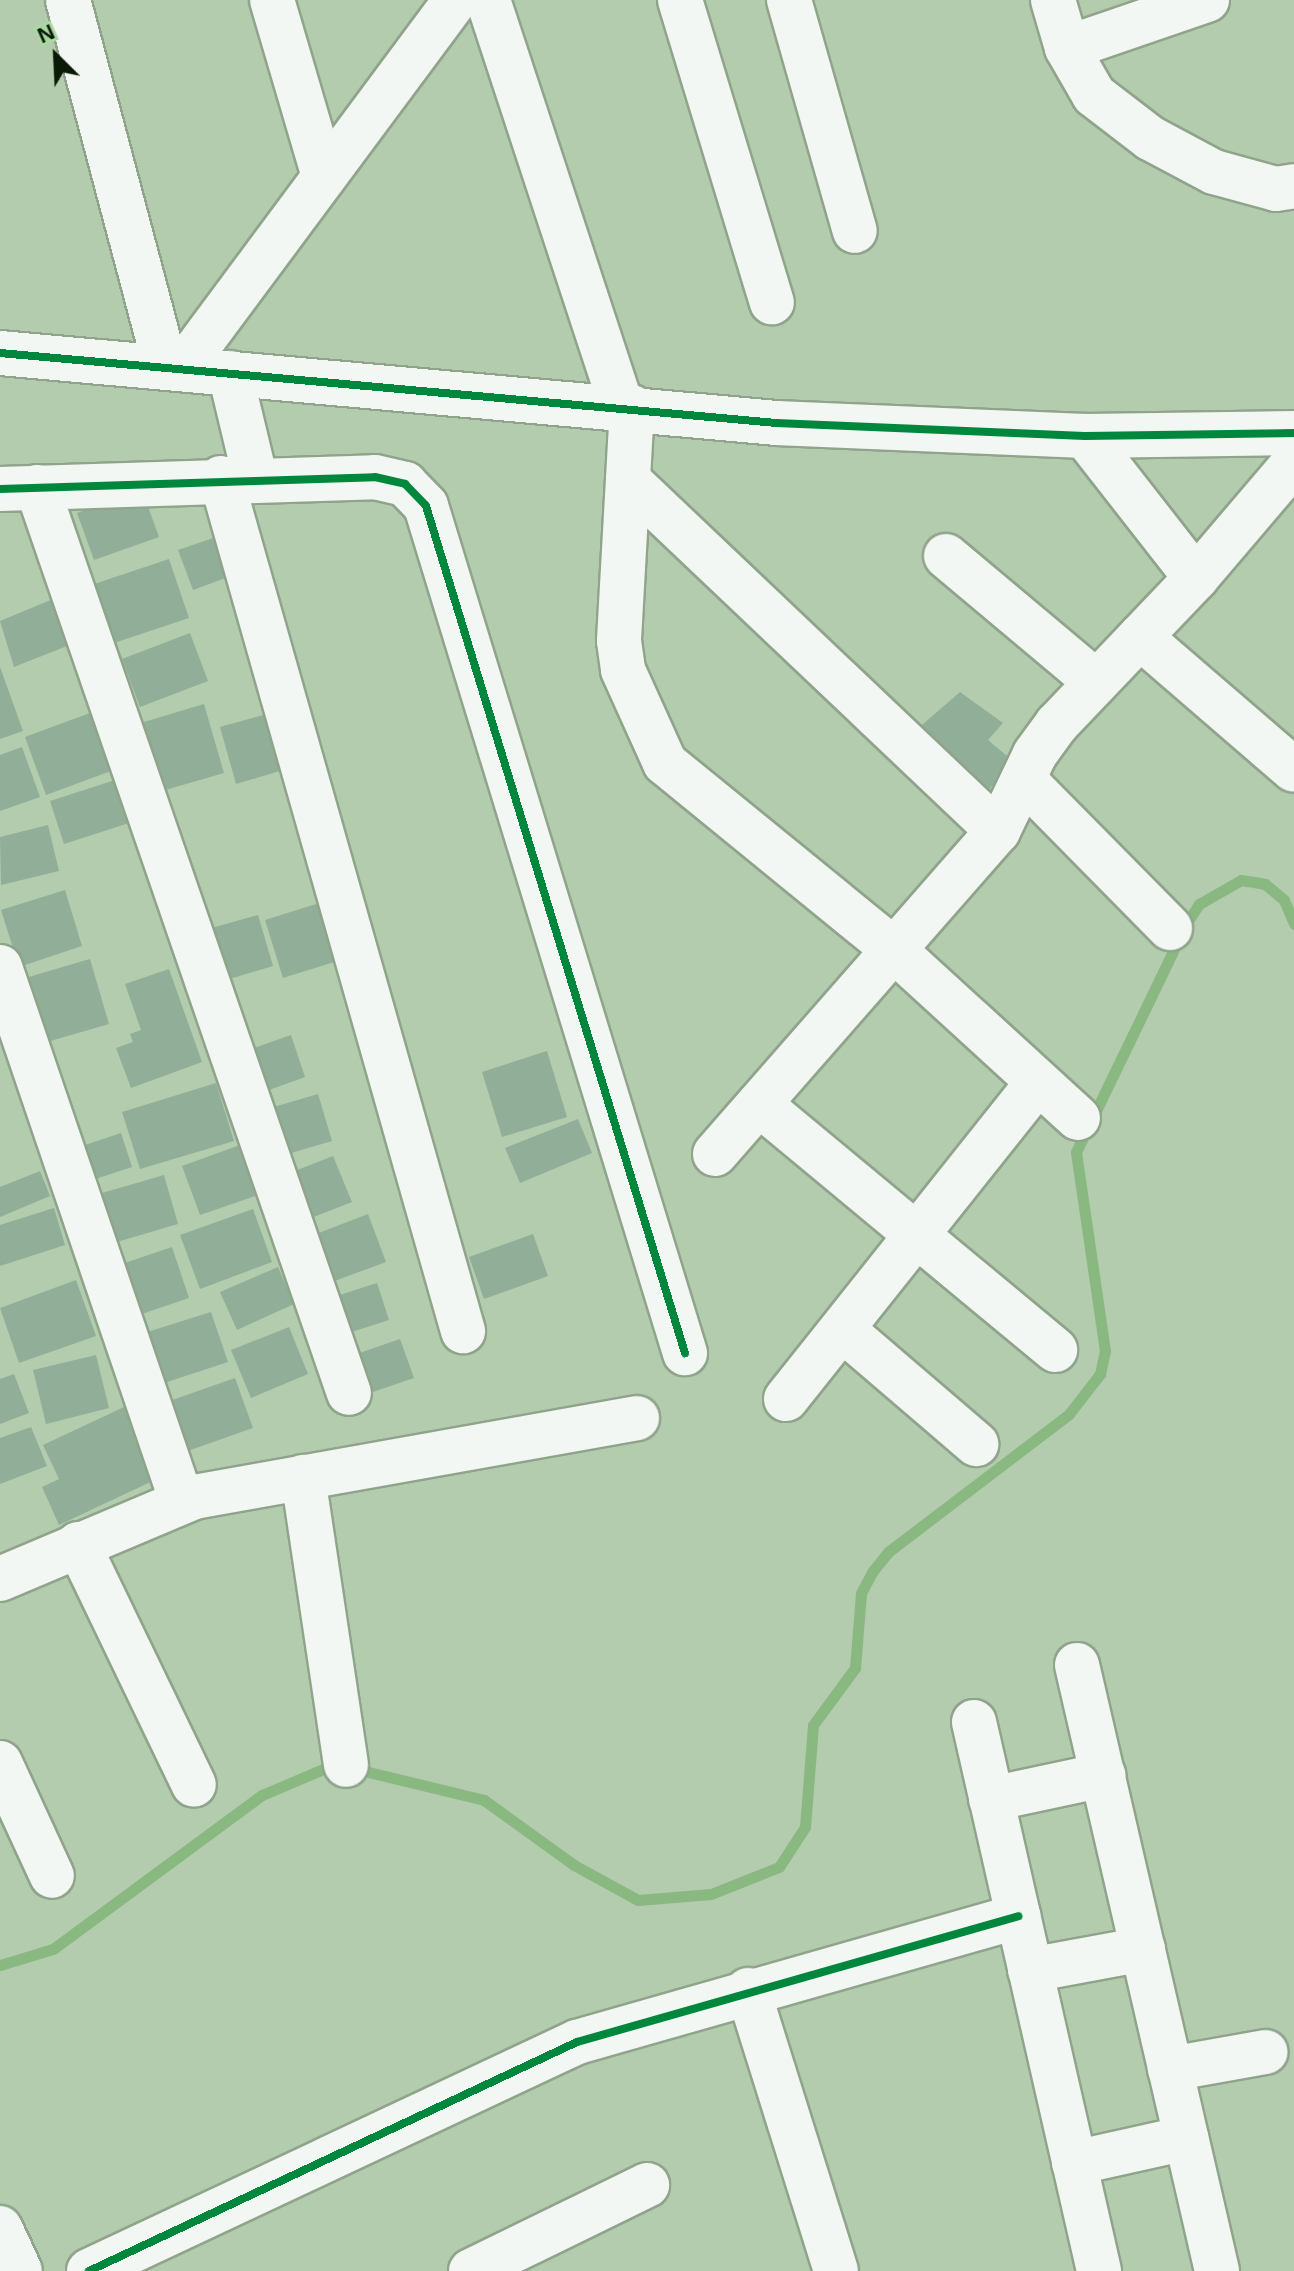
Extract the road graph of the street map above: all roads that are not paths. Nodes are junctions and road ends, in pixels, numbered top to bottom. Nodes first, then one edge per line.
1 (68, 0) edge
2 (272, 0) edge
3 (456, 0) edge
4 (488, 0) edge
5 (680, 0) edge
6 (789, 0) edge
7 (1053, 0) edge
8 (1207, 0) edge
9 (1067, 48) junction
10 (324, 177) junction
11 (1294, 186) edge
12 (855, 231) dead end
13 (772, 302) dead end
14 (0, 353) edge
15 (174, 366) junction
16 (230, 373) junction
17 (626, 406) junction
18 (1294, 433) edge
19 (1085, 436) junction
20 (1294, 463) edge
21 (238, 478) junction
22 (628, 480) junction
23 (18, 488) edge
24 (946, 556) dead end
25 (1196, 578) junction
26 (1140, 637) junction
27 (1096, 682) junction
28 (1294, 770) edge
29 (1024, 780) junction
30 (998, 831) junction
31 (1170, 928) dead end
32 (894, 950) junction
33 (0, 967) edge
34 (1038, 1082) junction
35 (759, 1104) junction
36 (1078, 1118) dead end
37 (715, 1154) dead end
38 (917, 1235) junction
39 (842, 1329) junction
40 (463, 1331) dead end
41 (1055, 1350) dead end
42 (685, 1353) dead end
43 (349, 1393) dead end
44 (786, 1399) dead end
45 (637, 1418) dead end
46 (976, 1444) dead end
47 (303, 1477) junction
48 (182, 1502) junction
49 (78, 1544) junction
50 (0, 1579) edge
51 (1077, 1665) dead end
52 (974, 1722) dead end
53 (0, 1763) edge
54 (346, 1765) dead end
55 (1103, 1775) junction
56 (194, 1785) dead end
57 (991, 1799) junction
58 (52, 1876) dead end
59 (1018, 1916) junction
60 (1143, 1949) junction
61 (1030, 1970) junction
62 (748, 1990) junction
63 (1265, 2052) dead end
64 (1170, 2069) junction
65 (1186, 2138) junction
66 (1074, 2163) junction
67 (647, 2185) dead end
68 (0, 2228) edge
69 (20, 2271) edge
70 (89, 2271) edge
71 (471, 2271) edge
72 (836, 2271) edge
73 (1099, 2271) edge
74 (1217, 2271) edge

1 - 15 street
2 - 10 street
3 - 10 street
4 - 17 street
5 - 13 street
6 - 12 street
7 - 9 street
8 - 9 street
9 - 11 street
10 - 15 street
14 - 15 street
15 - 16 street
16 - 17 street
16 - 21 street
17 - 19 street
17 - 22 street
18 - 19 street
19 - 25 street
20 - 25 street
21 - 23 street
21 - 40 street
21 - 42 street
22 - 30 street
22 - 32 street
23 - 43 street
24 - 27 street
25 - 26 street
26 - 27 street
26 - 28 street
27 - 29 street
29 - 30 street
29 - 31 street
30 - 32 street
32 - 34 street
32 - 35 street
33 - 48 street
34 - 36 street
34 - 38 street
35 - 37 street
35 - 38 street
38 - 39 street
38 - 41 street
39 - 44 street
39 - 46 street
45 - 47 street
47 - 48 street
47 - 54 street
48 - 49 street
49 - 50 street
49 - 56 street
51 - 55 street
52 - 57 street
53 - 58 street
55 - 57 street
55 - 60 street
57 - 59 street
59 - 61 street
59 - 62 street
60 - 61 street
60 - 64 street
61 - 66 street
62 - 70 street
62 - 72 street
63 - 64 street
64 - 65 street
65 - 66 street
65 - 74 street
66 - 73 street
67 - 71 street
68 - 69 street

